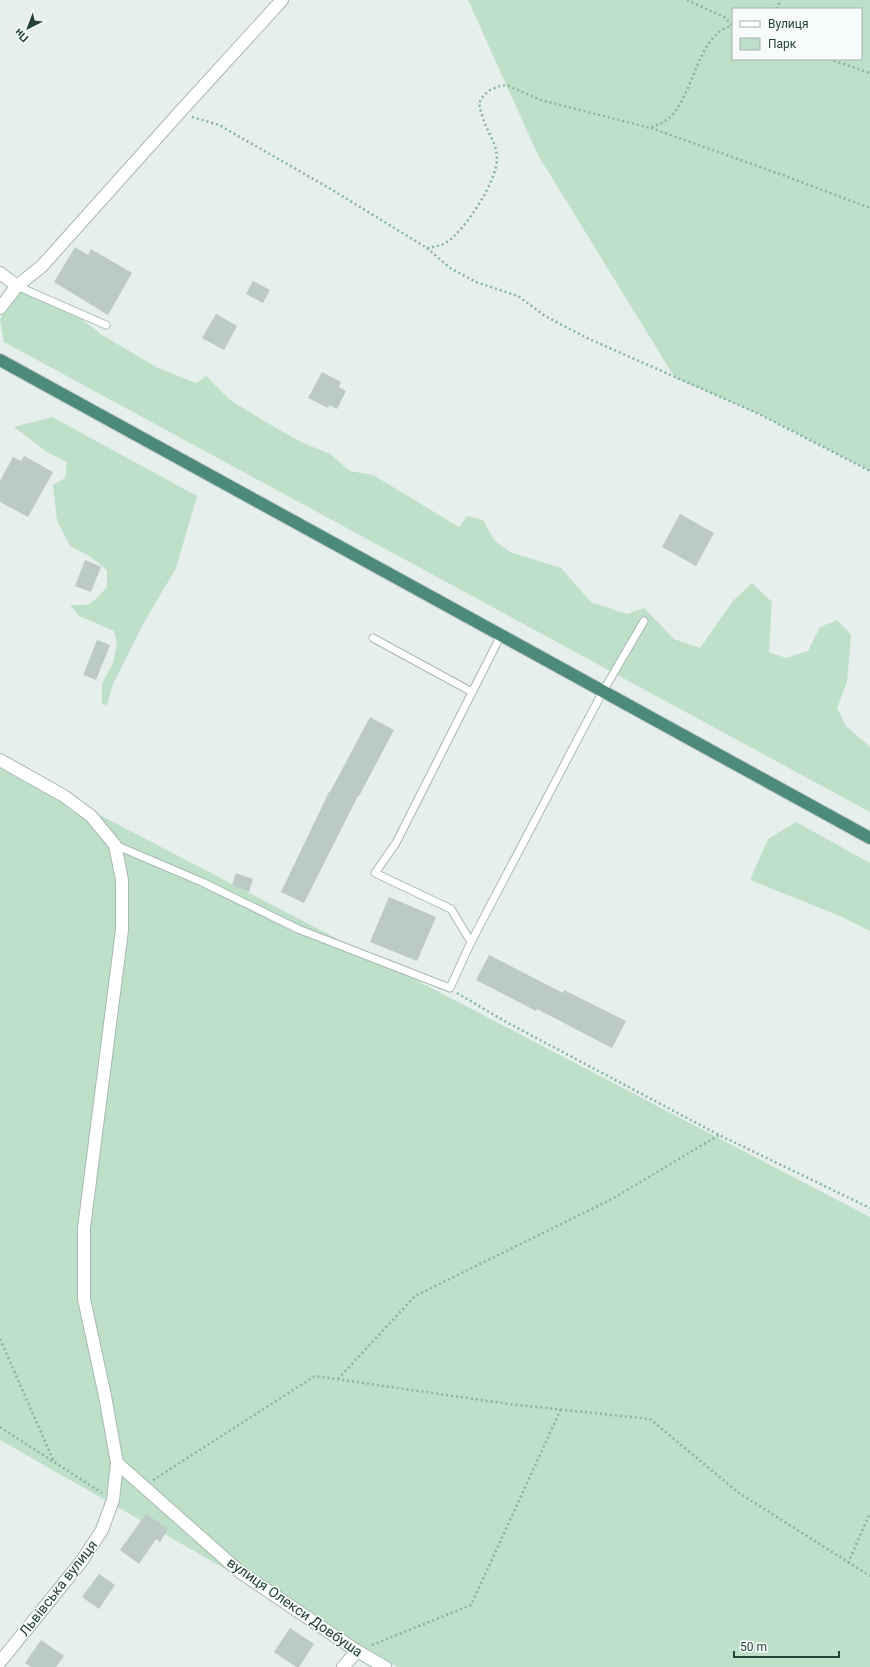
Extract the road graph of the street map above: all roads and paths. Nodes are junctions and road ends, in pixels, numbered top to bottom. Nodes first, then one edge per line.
1 (282, 0) edge
2 (687, 0) edge
3 (732, 25) edge
4 (732, 26) edge
5 (832, 60) edge
6 (870, 73) edge
7 (179, 112) junction
8 (650, 128) junction
9 (870, 208) edge
10 (427, 248) junction
11 (0, 273) edge
12 (17, 286) junction
13 (0, 308) edge
14 (106, 325) dead end
15 (0, 360) edge
16 (870, 472) edge
17 (644, 621) dead end
18 (501, 635) junction
19 (373, 638) dead end
20 (472, 692) junction
21 (602, 693) junction
22 (0, 760) edge
23 (870, 838) edge
24 (115, 844) junction
25 (471, 942) junction
26 (450, 988) junction
27 (719, 1135) junction
28 (870, 1208) edge
29 (0, 1339) edge
30 (338, 1379) junction
31 (561, 1409) junction
32 (0, 1427) edge
33 (54, 1462) junction
34 (117, 1463) junction
35 (143, 1486) junction
36 (113, 1500) junction
37 (870, 1512) edge
38 (848, 1563) junction
39 (870, 1576) edge
40 (357, 1651) junction
41 (0, 1662) edge
42 (343, 1667) edge
43 (385, 1667) edge

1 - 7 street
2 - 3 path
4 - 8 path
5 - 6 path
7 - 10 path
7 - 12 street
8 - 9 path
8 - 10 path
10 - 16 path
11 - 12 street
12 - 13 street
12 - 14 lane
15 - 18 highway
17 - 21 lane
18 - 20 lane
18 - 21 highway
19 - 20 lane
20 - 25 lane
21 - 23 highway
21 - 25 lane
22 - 24 street
24 - 26 lane
24 - 34 street, Львівська вулиця
25 - 26 lane
26 - 27 path
27 - 28 path
27 - 30 path
29 - 33 path
30 - 31 path
30 - 35 path
31 - 38 path
31 - 40 path
32 - 33 path
33 - 36 path
34 - 35 street, вулиця Олекси Довбуша
34 - 36 street, Львівська вулиця
35 - 40 street, вулиця Олекси Довбуша
36 - 41 street, Львівська вулиця
37 - 38 path
38 - 39 path
40 - 42 street
40 - 43 street, вулиця Олекси Довбуша

